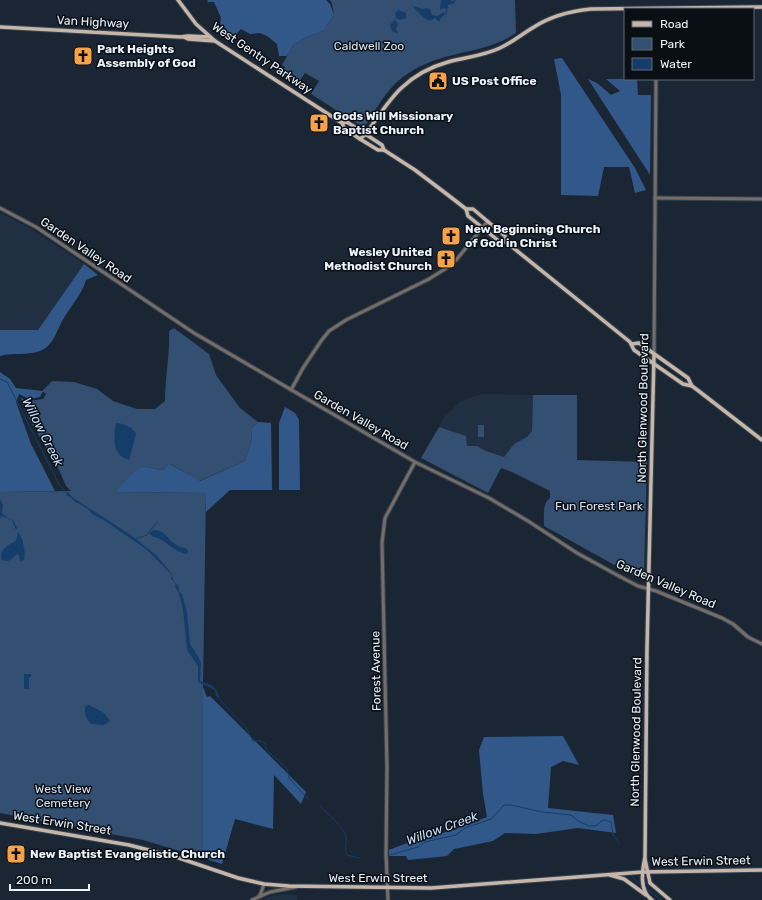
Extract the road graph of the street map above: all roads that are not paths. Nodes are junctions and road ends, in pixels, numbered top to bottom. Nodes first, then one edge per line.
1 (178, 0) edge
2 (762, 7) edge
3 (708, 8) edge
4 (624, 9) edge
5 (0, 27) edge
6 (184, 37) junction
7 (210, 37) junction
8 (215, 41) junction
9 (656, 80) edge
10 (342, 123) junction
11 (366, 134) junction
12 (360, 139) junction
13 (384, 150) junction
14 (655, 198) junction
15 (762, 199) edge
16 (0, 208) edge
17 (466, 209) junction
18 (488, 221) junction
19 (482, 228) junction
20 (506, 242) junction
21 (632, 344) junction
22 (654, 355) junction
23 (654, 365) junction
24 (692, 386) junction
25 (291, 390) junction
26 (762, 440) edge
27 (416, 462) junction
28 (649, 589) junction
29 (762, 644) edge
30 (0, 823) edge
31 (762, 870) edge
32 (660, 871) junction
33 (645, 872) junction
34 (605, 874) junction
35 (649, 882) junction
36 (264, 884) junction
37 (300, 887) junction
38 (387, 888) junction
39 (258, 897) junction
40 (648, 897) junction
41 (252, 900) edge
42 (388, 900) edge
43 (652, 900) edge
44 (670, 900) edge

1 - 7 main road, West Gentry Parkway
2 - 3 main road
4 - 11 main road
5 - 6 main road, Van Highway
6 - 7 main road, Van Highway
6 - 8 main road, Van Highway
7 - 8 main road, West Gentry Parkway
8 - 10 main road, West Gentry Parkway
9 - 14 street, North Glenwood Boulevard
10 - 11 main road, West Gentry Parkway
10 - 12 main road, West Gentry Parkway
11 - 12 main road
11 - 13 main road, West Gentry Parkway
12 - 13 main road, West Gentry Parkway
13 - 17 main road, West Gentry Parkway
14 - 15 street
14 - 22 street, North Glenwood Boulevard
16 - 25 street, Garden Valley Road
17 - 18 main road, West Gentry Parkway
17 - 19 main road, West Gentry Parkway
18 - 19 street
18 - 20 main road, West Gentry Parkway
19 - 20 main road, West Gentry Parkway
19 - 25 street
20 - 21 main road, West Gentry Parkway
21 - 22 main road, West Gentry Parkway
21 - 23 main road, West Gentry Parkway
22 - 23 main road, North Glenwood Boulevard
22 - 24 main road, West Gentry Parkway
23 - 24 main road, West Gentry Parkway
23 - 28 main road, North Glenwood Boulevard
24 - 26 main road, West Gentry Parkway
25 - 27 street, Garden Valley Road
27 - 28 street, Garden Valley Road
27 - 38 street, Forest Avenue
28 - 29 street, Garden Valley Road
28 - 33 main road, North Glenwood Boulevard
30 - 36 main road, West Erwin Street
31 - 32 main road, West Erwin Street
32 - 33 main road, West Erwin Street
32 - 35 main road
33 - 34 main road, West Erwin Street
33 - 35 main road
33 - 40 main road
34 - 38 main road, West Erwin Street
34 - 40 main road
35 - 44 main road
36 - 37 main road, West Erwin Street
36 - 39 street
37 - 38 main road, West Erwin Street
37 - 39 street
38 - 42 street, Forest Avenue
39 - 41 street
40 - 43 main road

